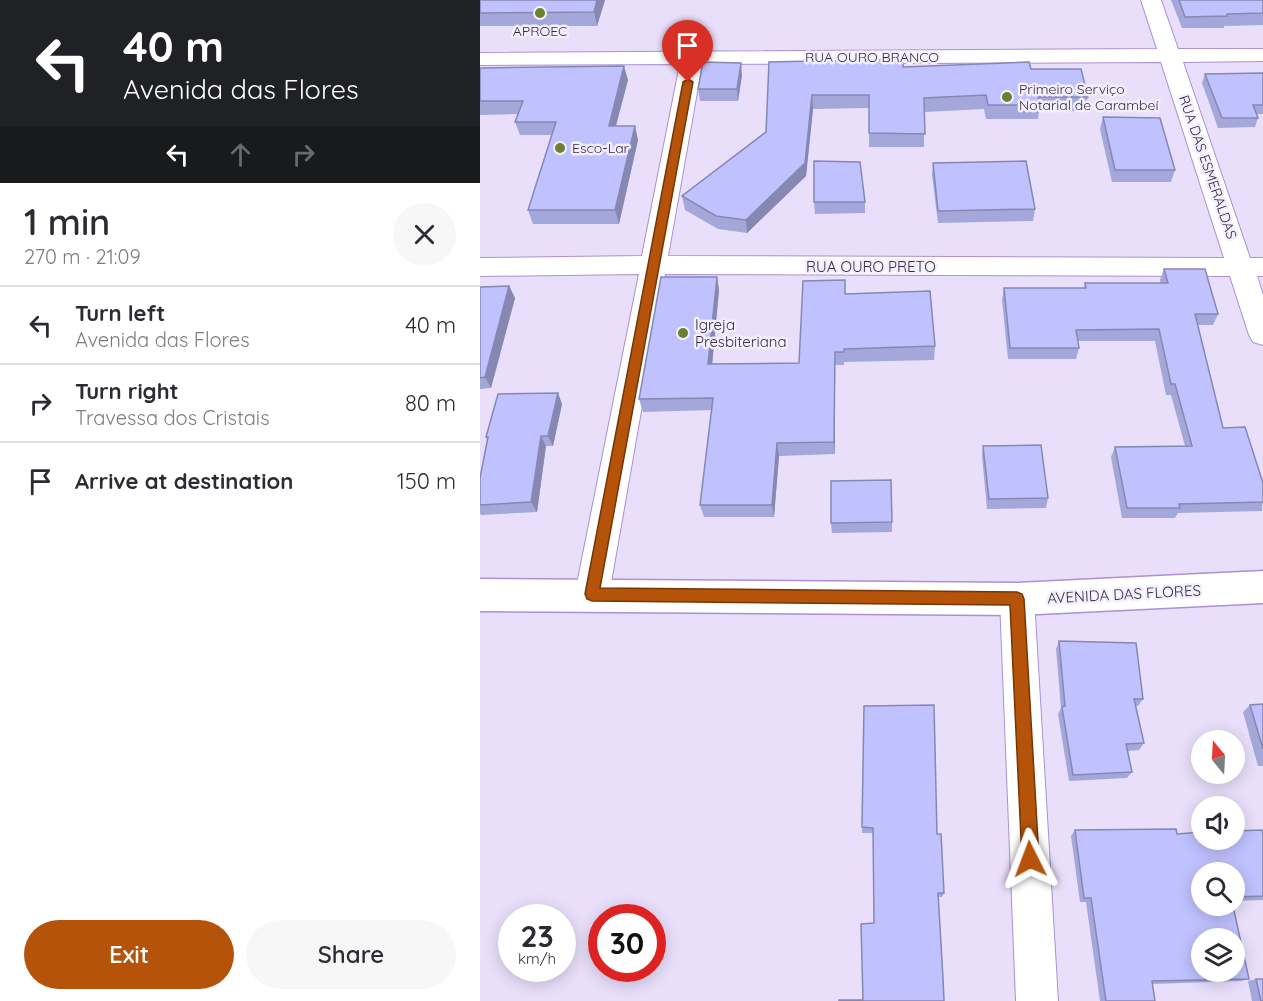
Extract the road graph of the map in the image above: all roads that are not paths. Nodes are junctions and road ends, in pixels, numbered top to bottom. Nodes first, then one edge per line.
1 (1151, 0) edge
2 (1263, 55) edge
3 (1170, 56) junction
4 (480, 59) edge
5 (692, 59) junction
6 (653, 265) junction
7 (480, 267) edge
8 (1252, 267) edge
9 (1263, 334) edge
10 (1263, 587) edge
11 (592, 594) junction
12 (480, 595) edge
13 (1017, 599) junction
14 (1037, 1001) edge

1 - 3 street, RUA DAS ESMERALDAS
2 - 3 street, RUA OURO BRANCO
3 - 5 street, RUA OURO BRANCO
3 - 8 street, RUA DAS ESMERALDAS
4 - 5 street, RUA OURO BRANCO
5 - 6 street
6 - 7 street, RUA OURO PRETO
6 - 8 street, RUA OURO PRETO
6 - 11 street
8 - 9 street, RUA DAS ESMERALDAS
10 - 13 street, AVENIDA DAS FLORES
11 - 12 street, AVENIDA DAS FLORES
11 - 13 street, AVENIDA DAS FLORES
13 - 14 street

